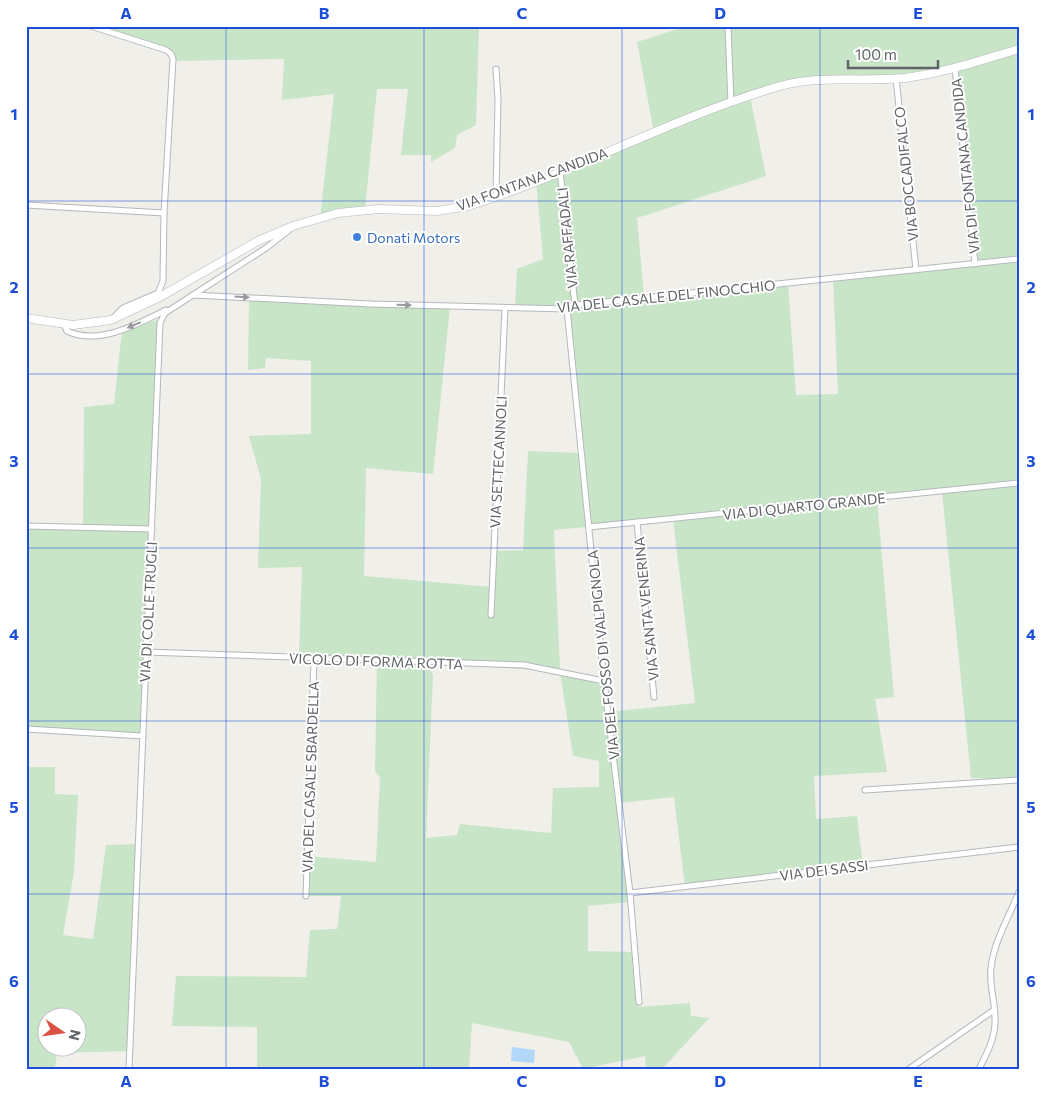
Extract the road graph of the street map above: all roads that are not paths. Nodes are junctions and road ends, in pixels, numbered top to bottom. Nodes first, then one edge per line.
1 (91, 26) edge
2 (728, 26) edge
3 (1019, 49) edge
4 (955, 68) junction
5 (496, 69) dead end
6 (896, 78) junction
7 (730, 103) junction
8 (560, 171) junction
9 (496, 195) junction
10 (26, 205) edge
11 (164, 213) junction
12 (293, 226) junction
13 (1019, 259) edge
14 (975, 264) junction
15 (916, 270) junction
16 (193, 295) junction
17 (178, 304) junction
18 (575, 305) junction
19 (505, 308) junction
20 (567, 309) junction
21 (26, 318) edge
22 (113, 319) junction
23 (64, 324) junction
24 (1019, 483) edge
25 (637, 522) junction
26 (26, 526) edge
27 (589, 527) junction
28 (152, 529) junction
29 (491, 615) dead end
30 (146, 652) junction
31 (314, 659) junction
32 (604, 681) junction
33 (654, 696) dead end
34 (26, 729) edge
35 (143, 736) junction
36 (1019, 780) edge
37 (865, 790) dead end
38 (1019, 847) edge
39 (1019, 892) edge
40 (630, 893) junction
41 (306, 896) dead end
42 (639, 1002) dead end
43 (994, 1010) junction
44 (129, 1069) edge
45 (909, 1069) edge
46 (979, 1069) edge

1 - 11 street
2 - 7 street
3 - 4 main road, VIA FONTANA CANDIDA
4 - 6 main road, VIA FONTANA CANDIDA
4 - 14 street, VIA DI FONTANA CANDIDA
5 - 9 street
6 - 7 main road, VIA FONTANA CANDIDA
6 - 15 street, VIA BOCCADIFALCO
7 - 8 main road, VIA FONTANA CANDIDA
8 - 9 main road, VIA FONTANA CANDIDA
8 - 18 street, VIA RAFFADALI
9 - 12 main road, VIA FONTANA CANDIDA
10 - 11 street
11 - 22 street
12 - 16 street, VIA DI COLLE TRUGLI
12 - 22 main road, VIA FONTANA CANDIDA
13 - 14 street, VIA DEL CASALE DEL FINOCCHIO
14 - 15 street, VIA DEL CASALE DEL FINOCCHIO
15 - 18 street, VIA DEL CASALE DEL FINOCCHIO
16 - 17 street, VIA DI COLLE TRUGLI
16 -> 19 street, VIA DEL CASALE DEL FINOCCHIO
17 -> 23 street
17 - 28 street, VIA DI COLLE TRUGLI
18 - 20 street, VIA DEL CASALE DEL FINOCCHIO
19 - 20 street, VIA DEL CASALE DEL FINOCCHIO
19 - 29 street, VIA SETTECANNOLI
20 - 27 street, VIA DEL FOSSO DI VALPIGNOLA
21 - 23 main road, VIA FONTANA CANDIDA
22 - 23 main road, VIA FONTANA CANDIDA
24 - 25 street, VIA DI QUARTO GRANDE
25 - 27 street, VIA DI QUARTO GRANDE
25 - 33 street, VIA SANTA VENERINA
26 - 28 street
27 - 32 street, VIA DEL FOSSO DI VALPIGNOLA
28 - 30 street, VIA DI COLLE TRUGLI
30 - 31 street, VICOLO DI FORMA ROTTA
30 - 35 street, VIA DI COLLE TRUGLI
31 - 32 street, VICOLO DI FORMA ROTTA
31 - 41 street, VIA DEL CASALE SBARDELLA
32 - 40 street, VIA DEL FOSSO DI VALPIGNOLA
34 - 35 street
35 - 44 street, VIA DI COLLE TRUGLI
36 - 37 street
38 - 40 street, VIA DEI SASSI
39 - 43 street
40 - 42 street, VIA DEL FOSSO DI VALPIGNOLA
43 - 45 street
43 - 46 street

